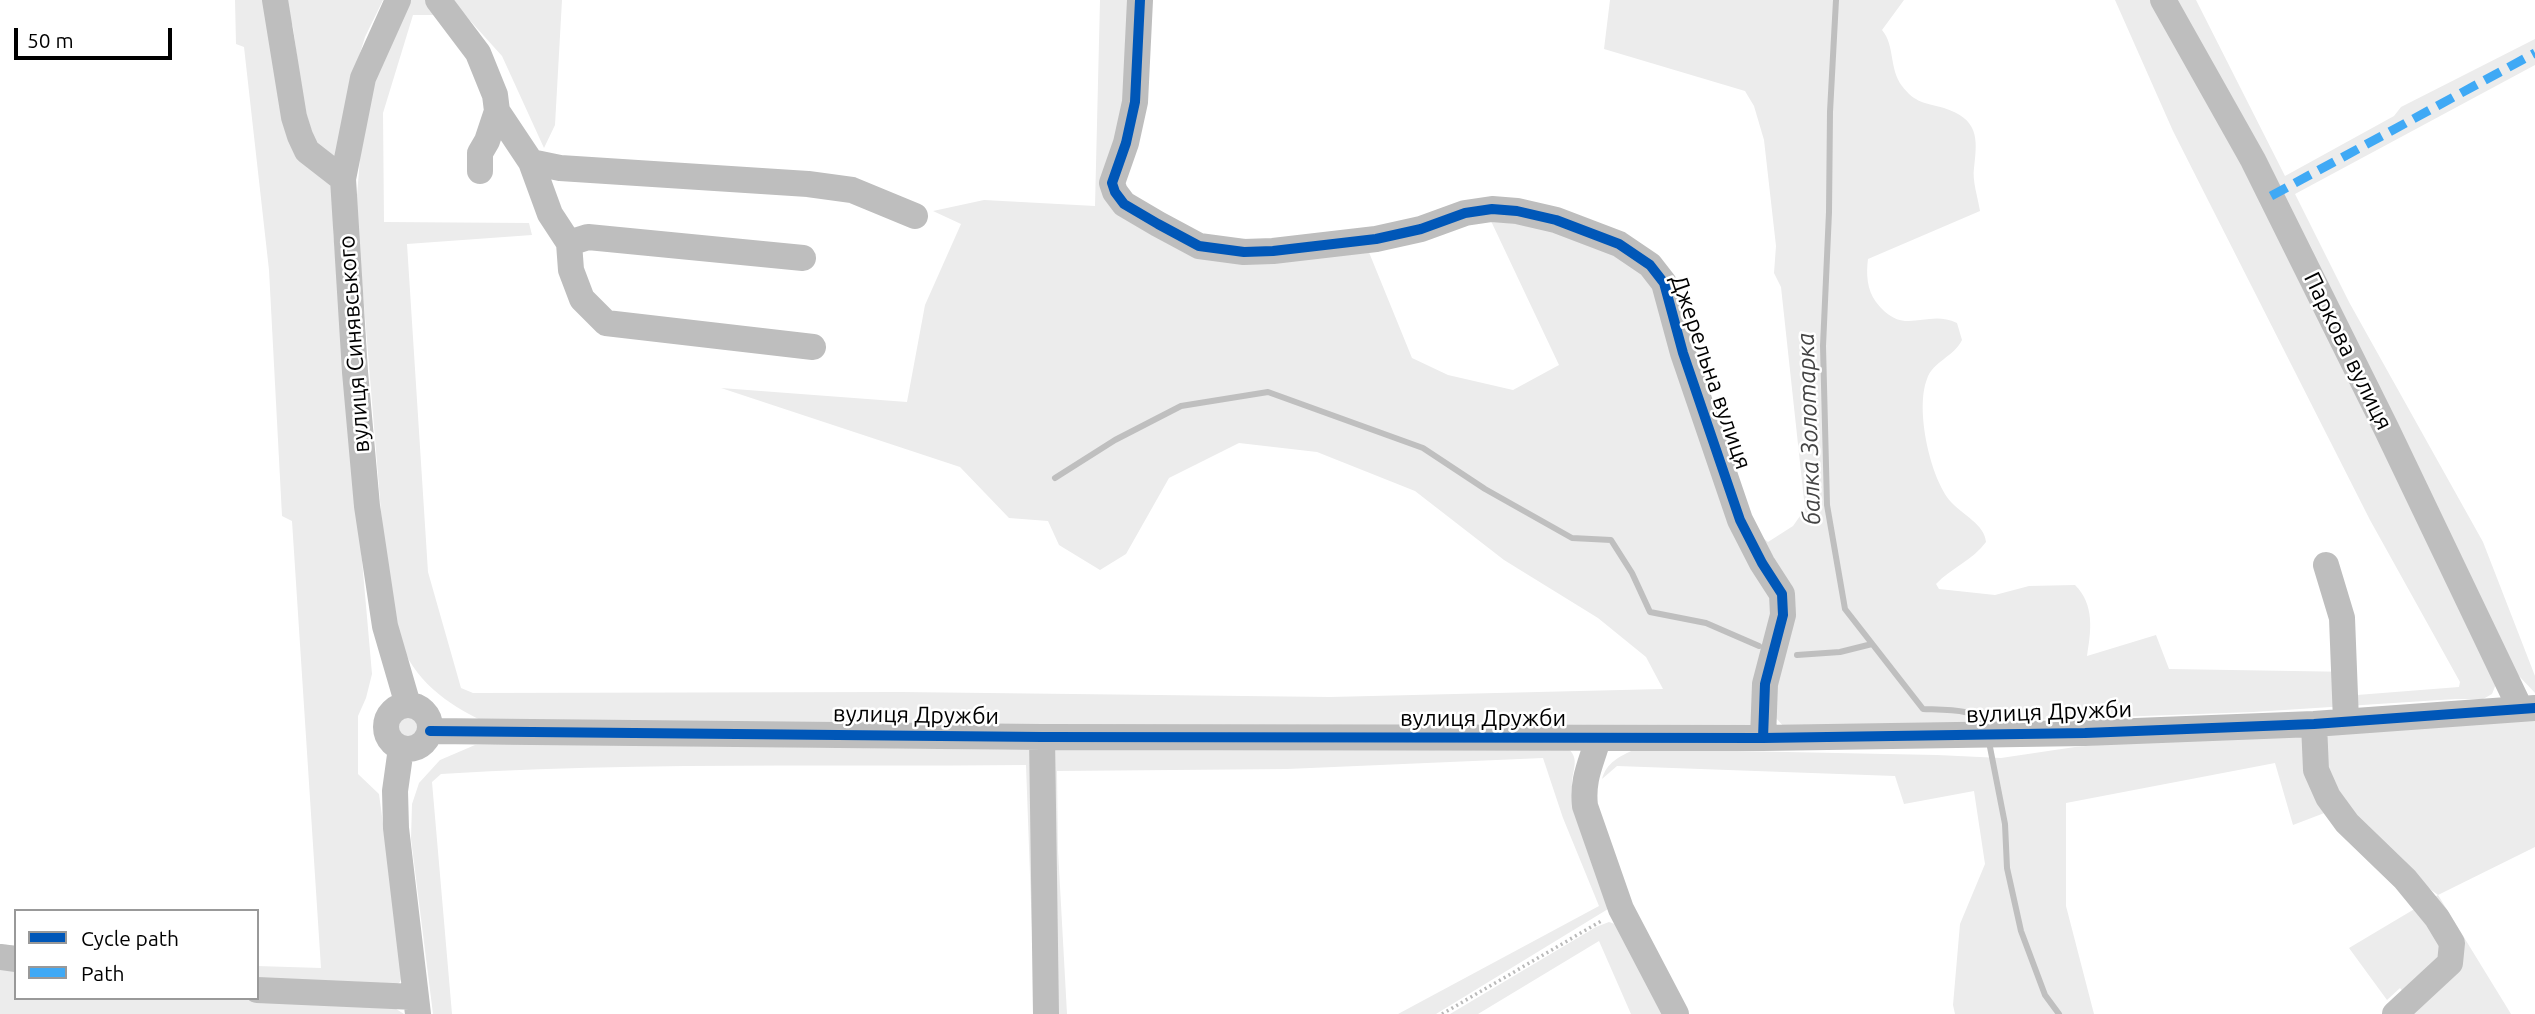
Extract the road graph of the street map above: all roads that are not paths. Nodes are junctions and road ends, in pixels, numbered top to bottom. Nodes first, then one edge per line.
1 (275, 0) edge
2 (398, 0) edge
3 (438, 0) edge
4 (1140, 0) edge
5 (2163, 0) edge
6 (497, 111) junction
7 (531, 162) junction
8 (480, 171) dead end
9 (343, 179) junction
10 (915, 216) dead end
11 (569, 243) junction
12 (803, 258) dead end
13 (813, 347) dead end
14 (2326, 565) dead end
15 (408, 705) junction
16 (2528, 708) edge
17 (2346, 721) junction
18 (2314, 724) junction
19 (430, 731) junction
20 (1042, 737) junction
21 (1763, 738) junction
22 (1598, 739) junction
23 (401, 748) junction
24 (259, 990) edge
25 (417, 1006) edge
26 (1046, 1014) edge
27 (1676, 1014) edge
28 (2395, 1014) edge

1 - 9 street
2 - 9 street
3 - 6 street
4 - 21 street, Джерельна вулиця
5 - 16 street, Паркова вулиця
6 - 7 street
6 - 8 street
7 - 10 street
7 - 11 street
9 - 15 street, вулиця Синявського
11 - 12 street
11 - 13 street
14 - 17 street
15 - 19 street
15 - 23 street
16 - 17 street, вулиця Дружби
17 - 18 street, вулиця Дружби
18 - 21 street, вулиця Дружби
18 - 28 street
19 - 20 street, вулиця Дружби
19 - 23 street
20 - 22 street, вулиця Дружби
20 - 26 street
21 - 22 street, вулиця Дружби
22 - 27 street
23 - 25 street
24 - 25 street

